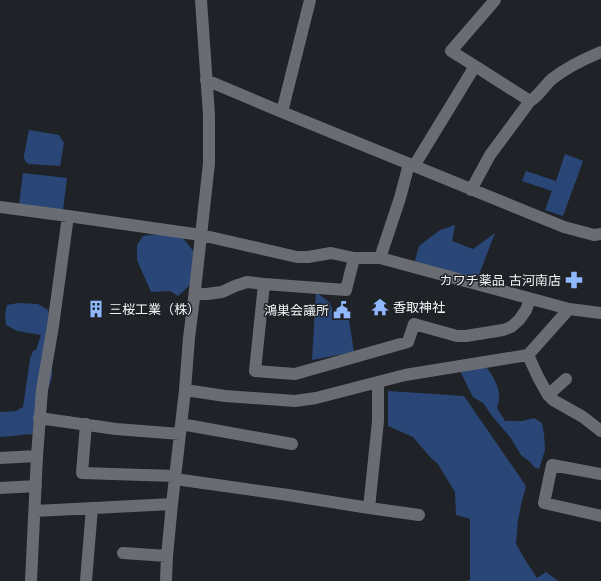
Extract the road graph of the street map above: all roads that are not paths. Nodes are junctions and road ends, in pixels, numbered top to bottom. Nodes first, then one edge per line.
1 (201, 0) edge
2 (310, 0) edge
3 (495, 0) edge
4 (601, 52) edge
5 (475, 66) junction
6 (206, 80) junction
7 (530, 101) junction
8 (282, 112) junction
9 (412, 165) junction
10 (471, 190) junction
11 (0, 207) edge
12 (68, 216) junction
13 (601, 234) edge
14 (201, 235) junction
15 (354, 258) junction
16 (380, 258) junction
17 (264, 284) junction
18 (195, 294) junction
19 (530, 298) junction
20 (569, 309) junction
21 (601, 313) edge
22 (528, 355) junction
23 (566, 379) dead end
24 (378, 382) junction
25 (185, 390) junction
26 (548, 395) junction
27 (40, 418) junction
28 (86, 424) junction
29 (181, 429) junction
30 (601, 431) edge
31 (292, 444) dead end
32 (37, 456) junction
33 (0, 458) edge
34 (601, 474) edge
35 (175, 478) junction
36 (36, 486) junction
37 (0, 488) edge
38 (172, 504) junction
39 (92, 508) junction
40 (369, 508) junction
41 (35, 511) junction
42 (419, 515) dead end
43 (601, 516) edge
44 (123, 553) dead end
45 (167, 556) junction
46 (31, 581) edge
47 (86, 581) edge
48 (166, 581) edge

1 - 6 street
2 - 8 street
3 - 5 street
4 - 7 street
5 - 7 street
5 - 9 street
6 - 8 street
6 - 14 street
7 - 10 street
8 - 9 street
9 - 10 street
9 - 16 street
10 - 13 street
11 - 12 street
12 - 14 street
12 - 27 street
14 - 15 street
14 - 18 street
15 - 16 street
15 - 17 street
16 - 19 street
17 - 18 street
17 - 19 street
18 - 25 street
19 - 20 street
20 - 21 street
20 - 22 street
22 - 24 street
22 - 26 street
23 - 26 street
24 - 25 street
24 - 40 street
25 - 29 street
26 - 30 street
27 - 28 street
27 - 32 street
28 - 29 street
28 - 35 street
29 - 31 street
29 - 35 street
32 - 33 street
32 - 36 street
34 - 43 street
35 - 38 street
35 - 40 street
36 - 37 street
36 - 41 street
38 - 39 street
38 - 45 street
39 - 41 street
39 - 47 street
40 - 42 street
41 - 46 street
44 - 45 street
45 - 48 street

